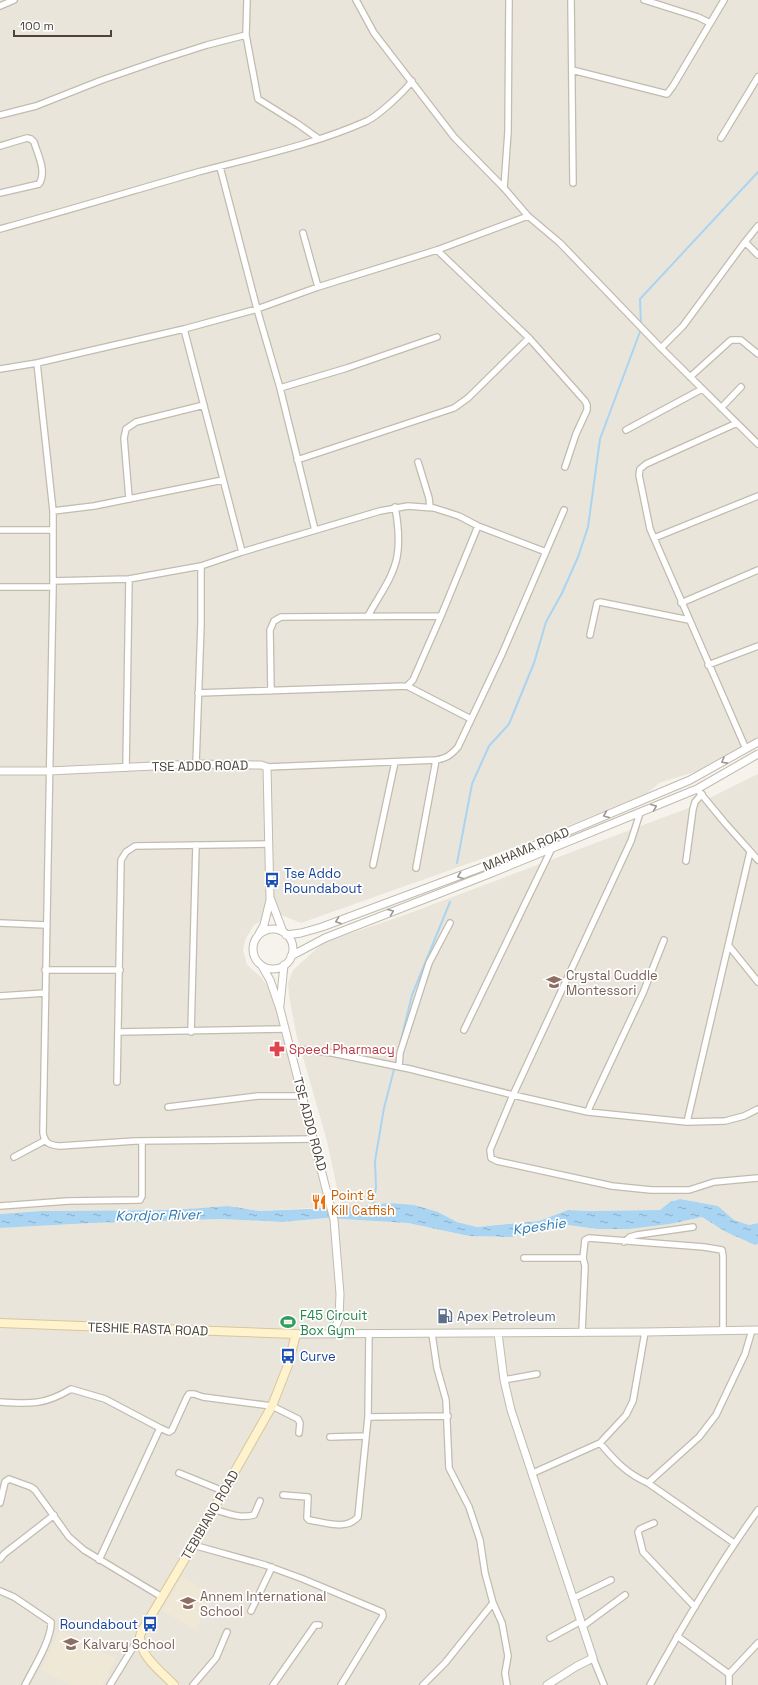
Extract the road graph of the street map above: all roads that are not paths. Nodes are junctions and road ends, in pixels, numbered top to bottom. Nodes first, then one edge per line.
1 (14, 0) edge
2 (247, 0) edge
3 (356, 0) edge
4 (509, 0) edge
5 (571, 0) edge
6 (644, 0) edge
7 (724, 0) edge
8 (0, 6) edge
9 (710, 23) junction
10 (246, 35) junction
11 (572, 70) junction
12 (758, 77) edge
13 (412, 81) junction
14 (0, 115) edge
15 (721, 138) dead end
16 (319, 139) junction
17 (0, 146) edge
18 (220, 166) junction
19 (573, 183) dead end
20 (504, 188) junction
21 (0, 193) edge
22 (528, 216) junction
23 (758, 226) edge
24 (0, 229) edge
25 (303, 233) dead end
26 (745, 242) junction
27 (437, 250) junction
28 (758, 255) edge
29 (318, 287) junction
30 (257, 309) junction
31 (184, 329) junction
32 (437, 337) dead end
33 (528, 338) junction
34 (661, 348) junction
35 (758, 354) edge
36 (37, 363) junction
37 (0, 369) edge
38 (690, 377) junction
39 (741, 387) dead end
40 (280, 388) junction
41 (702, 389) junction
42 (204, 405) junction
43 (721, 408) junction
44 (737, 423) junction
45 (626, 430) dead end
46 (758, 444) edge
47 (297, 460) junction
48 (418, 462) dead end
49 (565, 466) dead end
50 (223, 480) junction
51 (758, 496) edge
52 (129, 498) junction
53 (395, 507) junction
54 (430, 507) junction
55 (564, 510) dead end
56 (53, 511) junction
57 (478, 526) junction
58 (0, 530) edge
59 (53, 530) junction
60 (315, 530) junction
61 (654, 538) junction
62 (242, 552) junction
63 (546, 552) junction
64 (201, 566) junction
65 (758, 570) edge
66 (129, 579) junction
67 (53, 581) junction
68 (0, 587) edge
69 (54, 588) junction
70 (681, 602) junction
71 (368, 616) junction
72 (442, 616) junction
73 (689, 620) junction
74 (590, 635) dead end
75 (758, 646) edge
76 (708, 665) junction
77 (407, 686) junction
78 (271, 692) junction
79 (198, 693) junction
80 (471, 719) junction
81 (758, 742) edge
82 (746, 749) junction
83 (758, 754) edge
84 (436, 760) junction
85 (395, 762) junction
86 (196, 764) junction
87 (267, 767) junction
88 (126, 768) junction
89 (0, 771) edge
90 (49, 771) junction
91 (699, 792) junction
92 (640, 813) junction
93 (269, 844) junction
94 (196, 845) junction
95 (551, 850) junction
96 (750, 852) junction
97 (758, 860) edge
98 (686, 861) dead end
99 (373, 865) dead end
100 (416, 868) dead end
101 (270, 900) junction
102 (0, 923) edge
103 (46, 924) junction
104 (450, 924) dead end
105 (285, 933) junction
106 (259, 934) junction
107 (664, 940) dead end
108 (729, 946) junction
109 (291, 956) junction
110 (284, 965) junction
111 (262, 966) junction
112 (45, 970) junction
113 (120, 970) junction
114 (758, 982) edge
115 (45, 993) junction
116 (0, 996) edge
117 (280, 1009) junction
118 (285, 1029) junction
119 (464, 1030) dead end
120 (118, 1032) junction
121 (191, 1032) junction
122 (290, 1048) junction
123 (398, 1066) junction
124 (117, 1082) dead end
125 (512, 1095) junction
126 (303, 1096) junction
127 (168, 1107) dead end
128 (758, 1109) edge
129 (588, 1112) junction
130 (687, 1122) junction
131 (314, 1139) junction
132 (44, 1141) junction
133 (142, 1141) junction
134 (14, 1157) dead end
135 (758, 1178) edge
136 (0, 1206) edge
137 (693, 1227) dead end
138 (624, 1242) junction
139 (524, 1258) dead end
140 (584, 1258) junction
141 (0, 1323) edge
142 (723, 1330) junction
143 (755, 1330) edge
144 (582, 1332) junction
145 (644, 1332) junction
146 (498, 1333) junction
147 (296, 1334) junction
148 (332, 1334) junction
149 (369, 1334) junction
150 (432, 1334) junction
151 (537, 1374) dead end
152 (504, 1380) junction
153 (0, 1402) edge
154 (272, 1406) junction
155 (448, 1416) junction
156 (368, 1417) junction
157 (160, 1428) junction
158 (299, 1433) dead end
159 (366, 1436) junction
160 (330, 1437) dead end
161 (600, 1443) junction
162 (179, 1473) dead end
163 (533, 1474) junction
164 (648, 1483) junction
165 (223, 1491) junction
166 (283, 1495) dead end
167 (260, 1501) dead end
168 (0, 1503) edge
169 (213, 1510) junction
170 (758, 1510) edge
171 (54, 1515) junction
172 (654, 1523) dead end
173 (734, 1543) junction
174 (193, 1545) junction
175 (0, 1559) edge
176 (99, 1560) junction
177 (272, 1567) junction
178 (611, 1580) dead end
179 (0, 1591) edge
180 (625, 1595) dead end
181 (162, 1597) junction
182 (574, 1598) junction
183 (493, 1603) junction
184 (696, 1607) junction
185 (251, 1611) dead end
186 (582, 1623) junction
187 (319, 1625) dead end
188 (227, 1632) dead end
189 (140, 1636) junction
190 (676, 1636) junction
191 (550, 1638) dead end
192 (758, 1643) edge
193 (593, 1658) junction
194 (729, 1674) junction
195 (25, 1685) edge
196 (110, 1685) edge
197 (174, 1685) edge
198 (193, 1685) edge
199 (273, 1685) edge
200 (341, 1685) edge
201 (423, 1685) edge
202 (507, 1685) edge
203 (547, 1685) edge
204 (604, 1685) edge
205 (650, 1685) edge
206 (728, 1685) edge

1 - 8 street
2 - 10 street
3 - 13 street
4 - 20 street
5 - 11 street
6 - 9 street
7 - 9 street
9 - 11 street
10 - 14 street
10 - 16 street
11 - 19 street
12 - 15 street
13 - 16 street
13 - 20 street
16 - 18 street
17 - 21 street
18 - 24 street
18 - 30 street
20 - 22 street
22 - 27 street
22 - 34 street
23 - 26 street
25 - 29 street
26 - 28 street
26 - 34 street
27 - 29 street
27 - 33 street
29 - 30 street
30 - 31 street
30 - 40 street
31 - 36 street
31 - 42 street
32 - 40 street
33 - 47 street
33 - 49 street
34 - 38 street
35 - 38 street
36 - 37 street
36 - 56 street
38 - 41 street
39 - 43 street
40 - 47 street
41 - 43 street
41 - 45 street
42 - 50 street
42 - 52 street
43 - 44 street
44 - 46 street
44 - 61 street
47 - 60 street
48 - 54 street
50 - 52 street
50 - 62 street
51 - 61 street
52 - 56 street
53 - 54 street
53 - 60 street
53 - 71 street
54 - 57 street
55 - 63 street
56 - 59 street
57 - 63 street
57 - 72 street
58 - 59 street
59 - 67 street
60 - 62 street
61 - 70 street
62 - 64 street
63 - 80 street
64 - 66 street
64 - 79 street
65 - 70 street
66 - 67 street
66 - 88 street
67 - 69 street
68 - 69 street
69 - 90 street
70 - 73 street
71 - 72 street
71 - 78 street
72 - 77 street
73 - 74 street
73 - 76 street
75 - 76 street
76 - 82 street
77 - 78 street
77 - 80 street
78 - 79 street
79 - 86 street
80 - 84 street
81 - 82 street, MAHAMA ROAD
82 -> 105 street, MAHAMA ROAD
83 - 91 street, MAHAMA ROAD
84 - 85 street
84 - 100 street
85 - 87 street
85 - 99 street
86 - 87 street, TSE ADDO ROAD
86 - 88 street, TSE ADDO ROAD
87 - 93 street, TSE ADDO ROAD
88 - 90 street, TSE ADDO ROAD
89 - 90 street, TSE ADDO ROAD
90 - 103 street
92 -> 91 street, MAHAMA ROAD
91 - 96 street
91 - 98 street
92 - 95 street, MAHAMA ROAD
92 - 125 street
93 - 94 street
93 - 101 street, TSE ADDO ROAD
94 - 113 street
94 - 121 street
109 -> 95 street, MAHAMA ROAD
95 - 119 street
96 - 97 street
96 - 108 street
101 - 105 street, TSE ADDO ROAD
101 - 106 street, TSE ADDO ROAD
102 - 103 street
103 - 112 street
104 - 123 street
105 - 106 street
105 - 109 street
106 - 111 street
107 - 129 street
108 - 114 street
108 - 130 street
109 - 110 street
110 - 111 street
110 - 117 street, TSE ADDO ROAD
111 - 117 street, TSE ADDO ROAD
112 - 113 street
112 - 115 street
113 - 120 street
115 - 116 street
115 - 132 street
117 - 118 street, TSE ADDO ROAD
118 - 121 street
118 - 122 street, TSE ADDO ROAD
120 - 121 street
120 - 124 street
122 - 123 street
122 - 126 street, TSE ADDO ROAD
123 - 125 street
125 - 129 street
125 - 135 street
126 - 127 street
126 - 131 street, TSE ADDO ROAD
128 - 130 street
129 - 130 street
131 - 133 street
131 - 148 street, TSE ADDO ROAD
132 - 133 street
132 - 134 street
133 - 136 street
137 - 138 street
138 - 140 street
138 - 142 street
139 - 140 street
140 - 144 street
141 - 147 main road, TESHIE RASTA ROAD
142 - 143 street
142 - 145 street
143 - 164 street
144 - 145 street
144 - 146 street
145 - 161 street
146 - 150 street
146 - 152 street
147 - 148 street
147 - 154 main road, TEBIBIANO ROAD
148 - 149 street
149 - 150 street
149 - 156 street
150 - 155 street
151 - 152 street
152 - 163 street
153 - 157 street
154 - 157 street
154 - 158 street
154 - 165 main road, TEBIBIANO ROAD
155 - 156 street
155 - 183 street
156 - 159 street
157 - 176 street
159 - 160 street
159 - 166 street
161 - 163 street
161 - 164 street
162 - 165 street
163 - 182 street
164 - 173 street
165 - 169 main road, TEBIBIANO ROAD
167 - 169 street
168 - 171 street
169 - 174 main road, TEBIBIANO ROAD
170 - 173 street
171 - 175 street
171 - 176 street
172 - 184 street
173 - 184 street
174 - 177 street
174 - 181 main road, TEBIBIANO ROAD
176 - 181 street
177 - 185 street
177 - 200 street
178 - 182 street
179 - 195 street
180 - 186 street
181 - 189 main road, TEBIBIANO ROAD
182 - 186 street
183 - 201 street
183 - 202 street
184 - 190 street
186 - 191 street
186 - 193 street
187 - 199 street
188 - 198 street
189 - 196 street
189 - 197 main road
190 - 194 street
190 - 205 street
192 - 194 street
193 - 203 street
193 - 204 street
194 - 206 street

